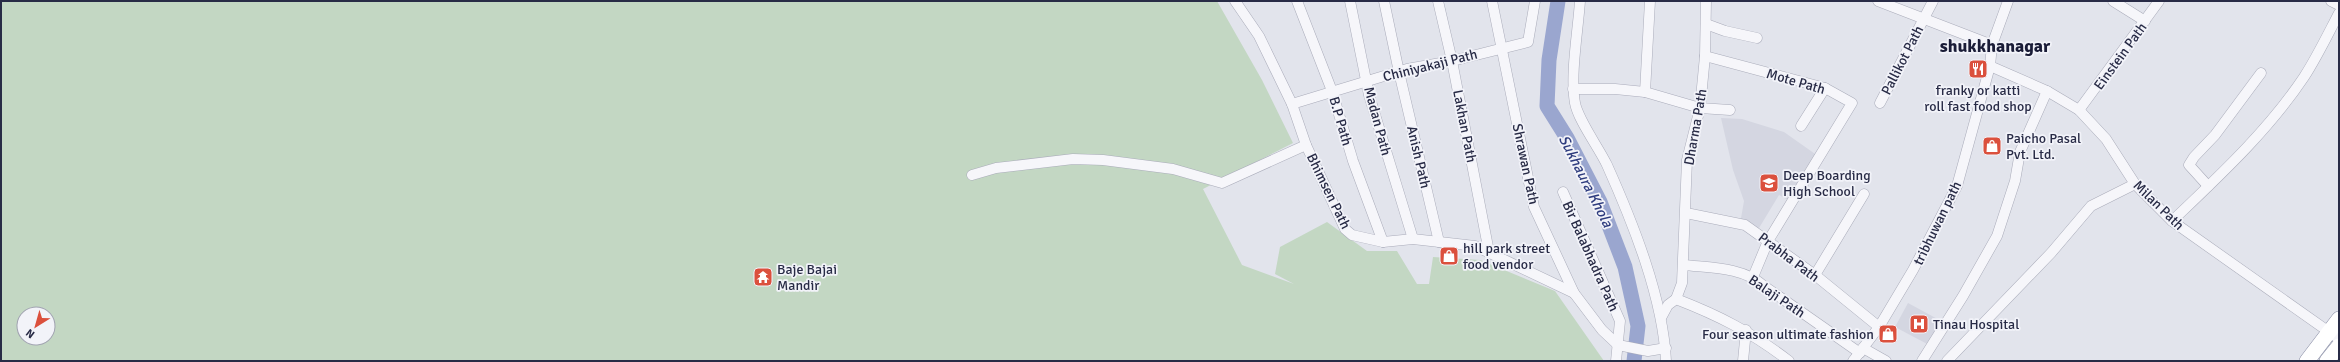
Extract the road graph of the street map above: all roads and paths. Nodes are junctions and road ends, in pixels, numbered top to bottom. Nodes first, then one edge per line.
1 (1235, 1) edge
2 (1297, 1) edge
3 (1350, 1) edge
4 (1384, 1) edge
5 (1438, 1) edge
6 (1492, 1) edge
7 (1535, 1) edge
8 (1580, 1) edge
9 (1650, 1) edge
10 (1706, 1) edge
11 (1878, 1) edge
12 (1933, 1) edge
13 (2008, 1) edge
14 (2113, 1) edge
15 (2159, 1) edge
16 (2331, 1) edge
17 (2339, 5) edge
18 (2339, 13) edge
19 (1924, 17) junction
20 (2145, 22) junction
21 (1706, 24) junction
22 (1757, 38) dead end
23 (1992, 46) junction
24 (1503, 47) junction
25 (1705, 56) junction
26 (1452, 61) junction
27 (1990, 66) junction
28 (1399, 72) junction
29 (2261, 73) dead end
30 (1367, 82) junction
31 (1825, 88) junction
32 (1574, 89) junction
33 (2047, 90) junction
34 (1332, 91) junction
35 (1645, 92) junction
36 (1880, 103) dead end
37 (1292, 104) junction
38 (1700, 108) junction
39 (1730, 110) dead end
40 (2079, 110) junction
41 (1801, 126) dead end
42 (1306, 145) junction
43 (972, 174) dead end
44 (2134, 184) junction
45 (2208, 186) junction
46 (1563, 192) dead end
47 (1864, 194) dead end
48 (1686, 213) junction
49 (2172, 221) junction
50 (1413, 239) junction
51 (1768, 240) junction
52 (1384, 242) junction
53 (1439, 242) junction
54 (1489, 252) junction
55 (1684, 265) junction
56 (1815, 275) junction
57 (1753, 277) junction
58 (1574, 293) junction
59 (1676, 299) junction
60 (1661, 318) junction
61 (2339, 319) edge
62 (1878, 327) junction
63 (1746, 330) junction
64 (2334, 335) edge
65 (1622, 346) junction
66 (2339, 346) edge
67 (1666, 348) junction
68 (1862, 350) junction
69 (2311, 355) edge
70 (2332, 359) edge
71 (1616, 361) edge
72 (1666, 361) edge
73 (1743, 361) edge
74 (1789, 361) edge
75 (1853, 361) edge
76 (1886, 361) edge
77 (1922, 361) edge
78 (1946, 361) edge

1 - 37 street, Bhimsen Path
2 - 34 street, B.P Path
3 - 30 street, Madan Path
4 - 28 street, Anish Path
5 - 26 street, Lakhan Path
6 - 24 street, Shrawan Path
7 - 24 street, Chiniyakaji Path
8 - 32 street
9 - 35 street
10 - 21 street, Dharma Path
11 - 19 street
12 - 19 street, Pallikot Path
13 - 23 street, tribhuwan path
14 - 20 street
15 - 20 street, Einstein Path
16 - 17 street
18 - 45 street
19 - 23 street
19 - 36 street, Pallikot Path
20 - 40 street, Einstein Path
21 - 22 street
21 - 25 street, Dharma Path
23 - 27 street, tribhuwan path
24 - 26 street, Chiniyakaji Path
24 - 58 street, Shrawan Path
25 - 31 street, Mote Path
25 - 38 street, Dharma Path
26 - 28 street, Chiniyakaji Path
26 - 54 street, Lakhan Path
27 - 33 street, Milan Path
27 - 62 street, tribhuwan path
28 - 30 street, Chiniyakaji Path
28 - 53 street, Anish Path
29 - 45 street
30 - 34 street, Chiniyakaji Path
30 - 50 street, Madan Path
31 - 41 street
31 - 51 street, Mote Path
32 - 35 street
32 - 60 street
33 - 40 street, Milan Path
33 - 77 street
34 - 37 street, Chiniyakaji Path
34 - 52 street, B.P Path
35 - 38 street
37 - 42 street, Bhimsen Path
38 - 39 street
38 - 48 street, Dharma Path
40 - 44 street, Milan Path
42 - 43 street
42 - 52 street, Bhimsen Path
44 - 49 street, Milan Path
44 - 78 street
45 - 49 street
46 - 65 street, Bir Balabhadra Path
47 - 56 street
48 - 51 street, Prabha Path
48 - 55 street, Dharma Path
49 - 64 street, Milan Path
50 - 52 street, Bhimsen Path
50 - 53 street, Bhimsen Path
51 - 56 street, Prabha Path
51 - 57 street
53 - 54 street, Bhimsen Path
54 - 58 street, Bhimsen Path
55 - 57 street, Balaji Path
55 - 59 street, Dharma Path
56 - 62 street, Prabha Path
57 - 68 street, Balaji Path
58 - 65 street, Shrawan Path
59 - 60 street, Dharma Path
59 - 63 street
60 - 67 street
61 - 64 highway
62 - 68 street, tribhuwan path
63 - 73 street
63 - 74 street
64 - 69 highway
65 - 67 street
65 - 71 street, Bir Balabhadra Path
66 - 70 highway
67 - 72 street
68 - 75 street, tribhuwan path
68 - 76 street, Balaji Path
69 - 70 street

